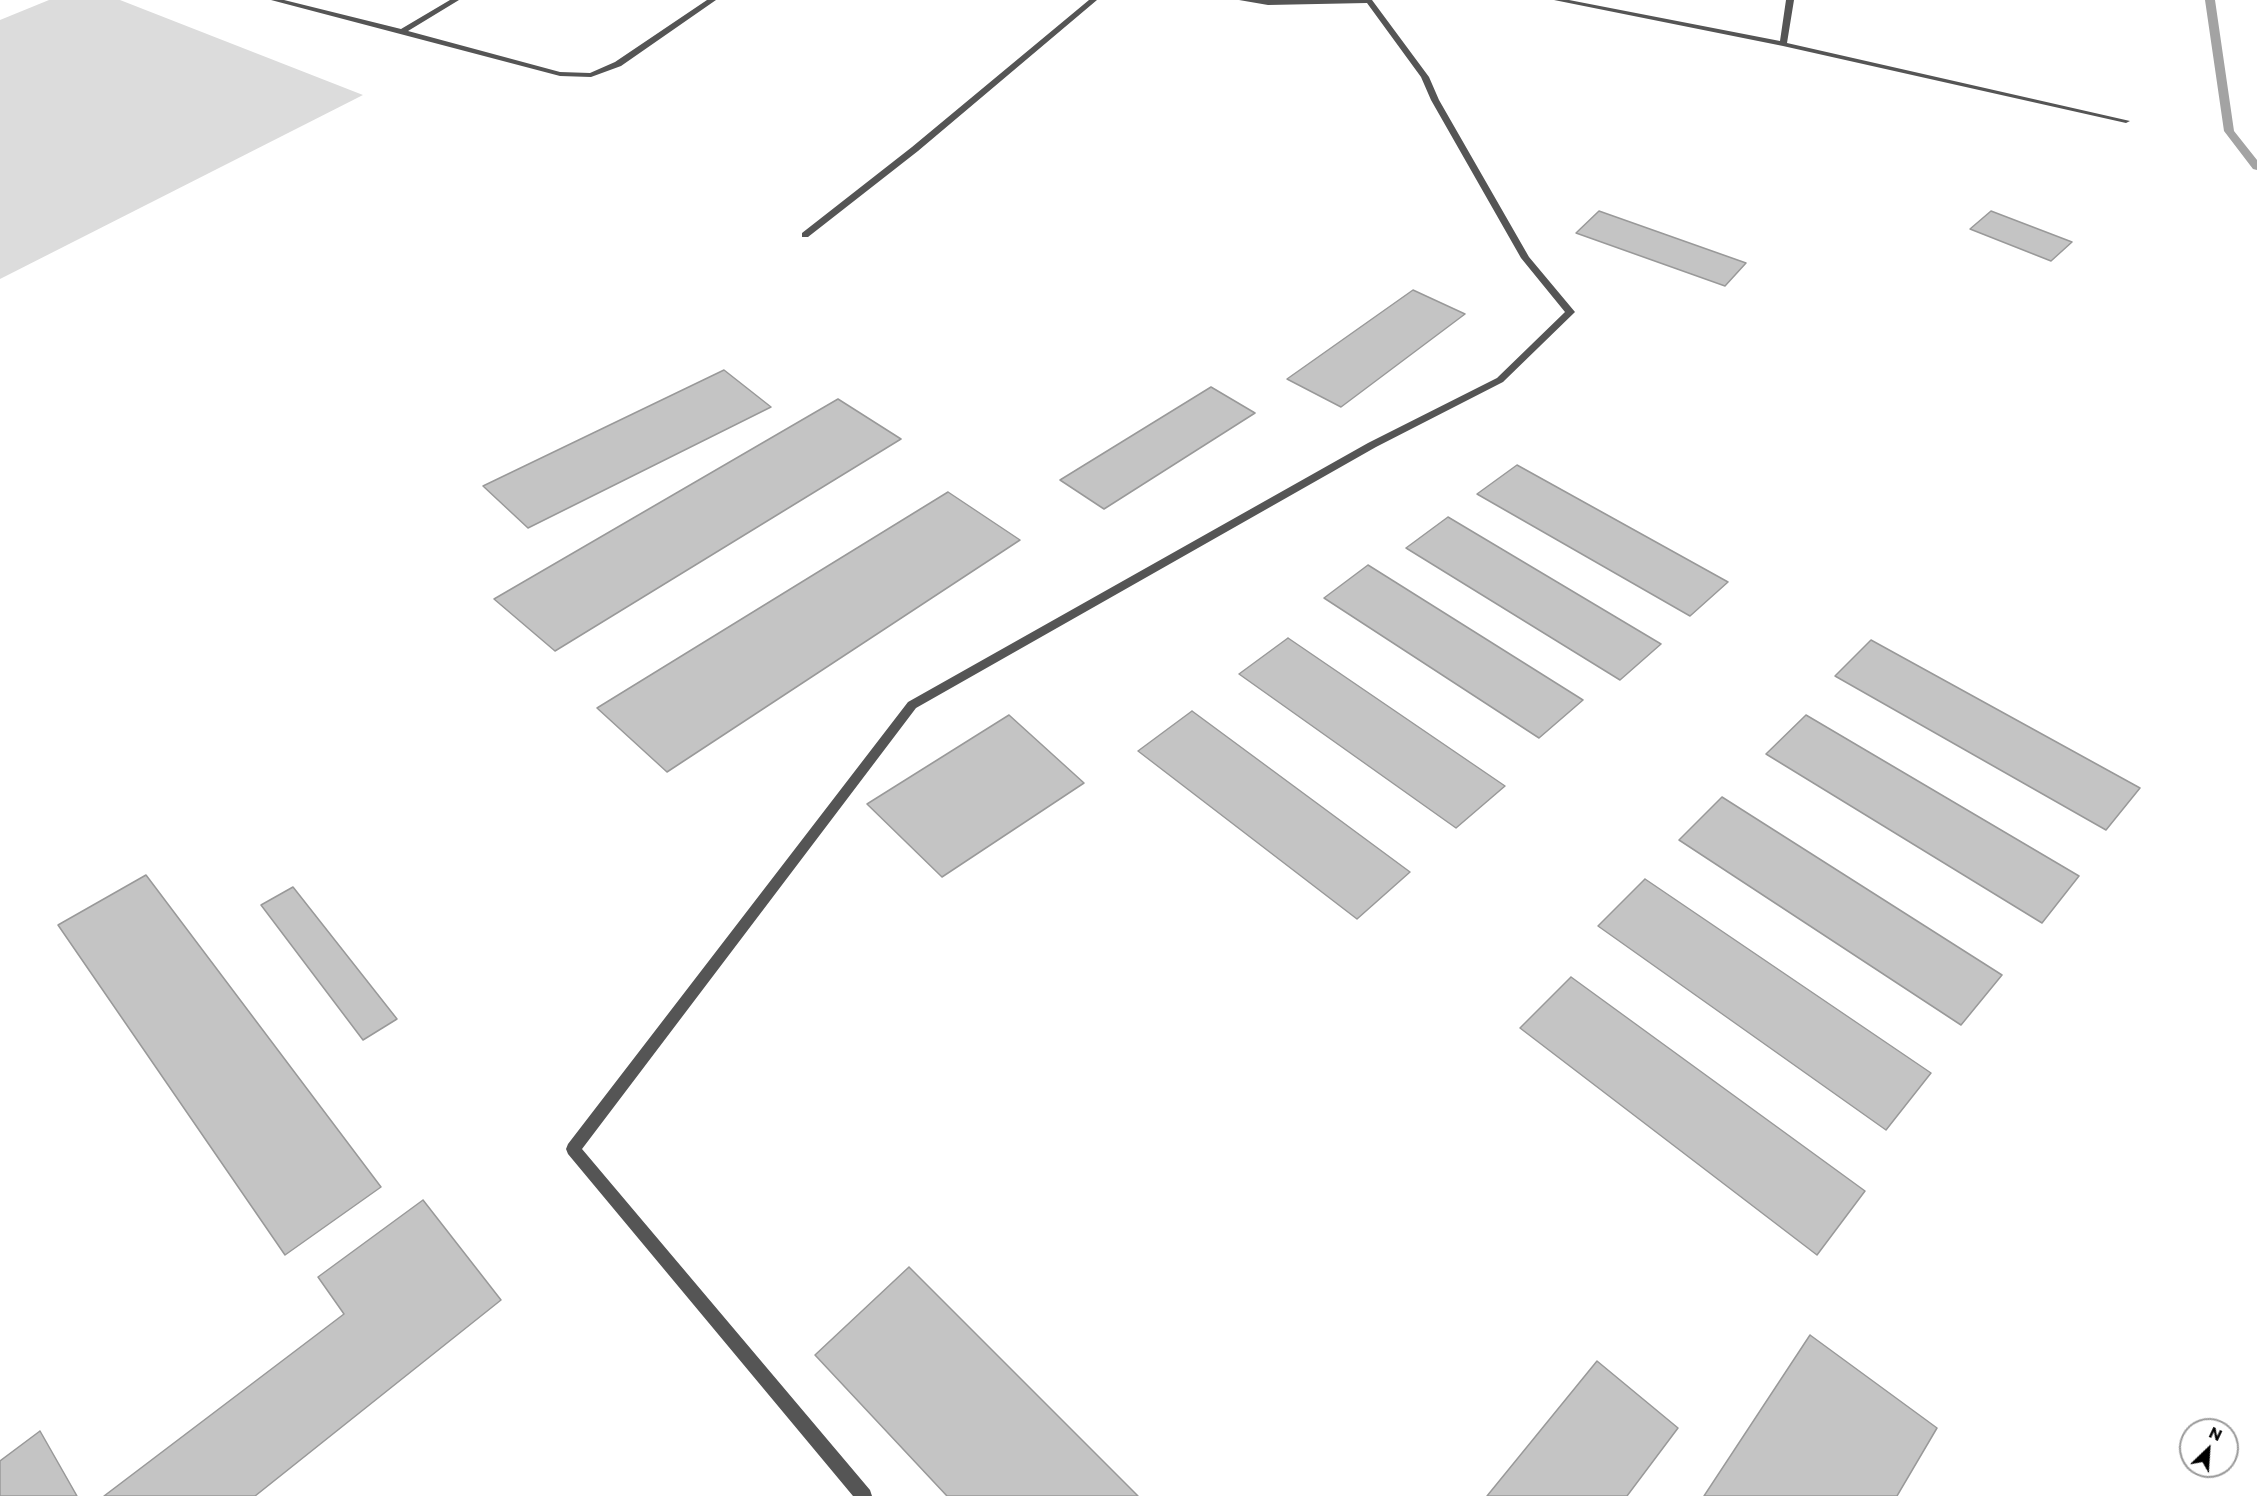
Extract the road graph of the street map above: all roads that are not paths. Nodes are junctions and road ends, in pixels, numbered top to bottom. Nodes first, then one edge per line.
1 (275, 0) edge
2 (455, 0) edge
3 (712, 0) edge
4 (1093, 0) edge
5 (1243, 0) edge
6 (1558, 0) edge
7 (1790, 0) edge
8 (1368, 1) edge
9 (402, 32) junction
10 (1783, 44) junction
11 (2126, 121) dead end
12 (806, 235) dead end
13 (864, 1496) edge

1 - 9 street
2 - 9 street
3 - 9 street
4 - 12 street
5 - 8 street
6 - 10 street
7 - 10 street
8 - 13 street
10 - 11 street

